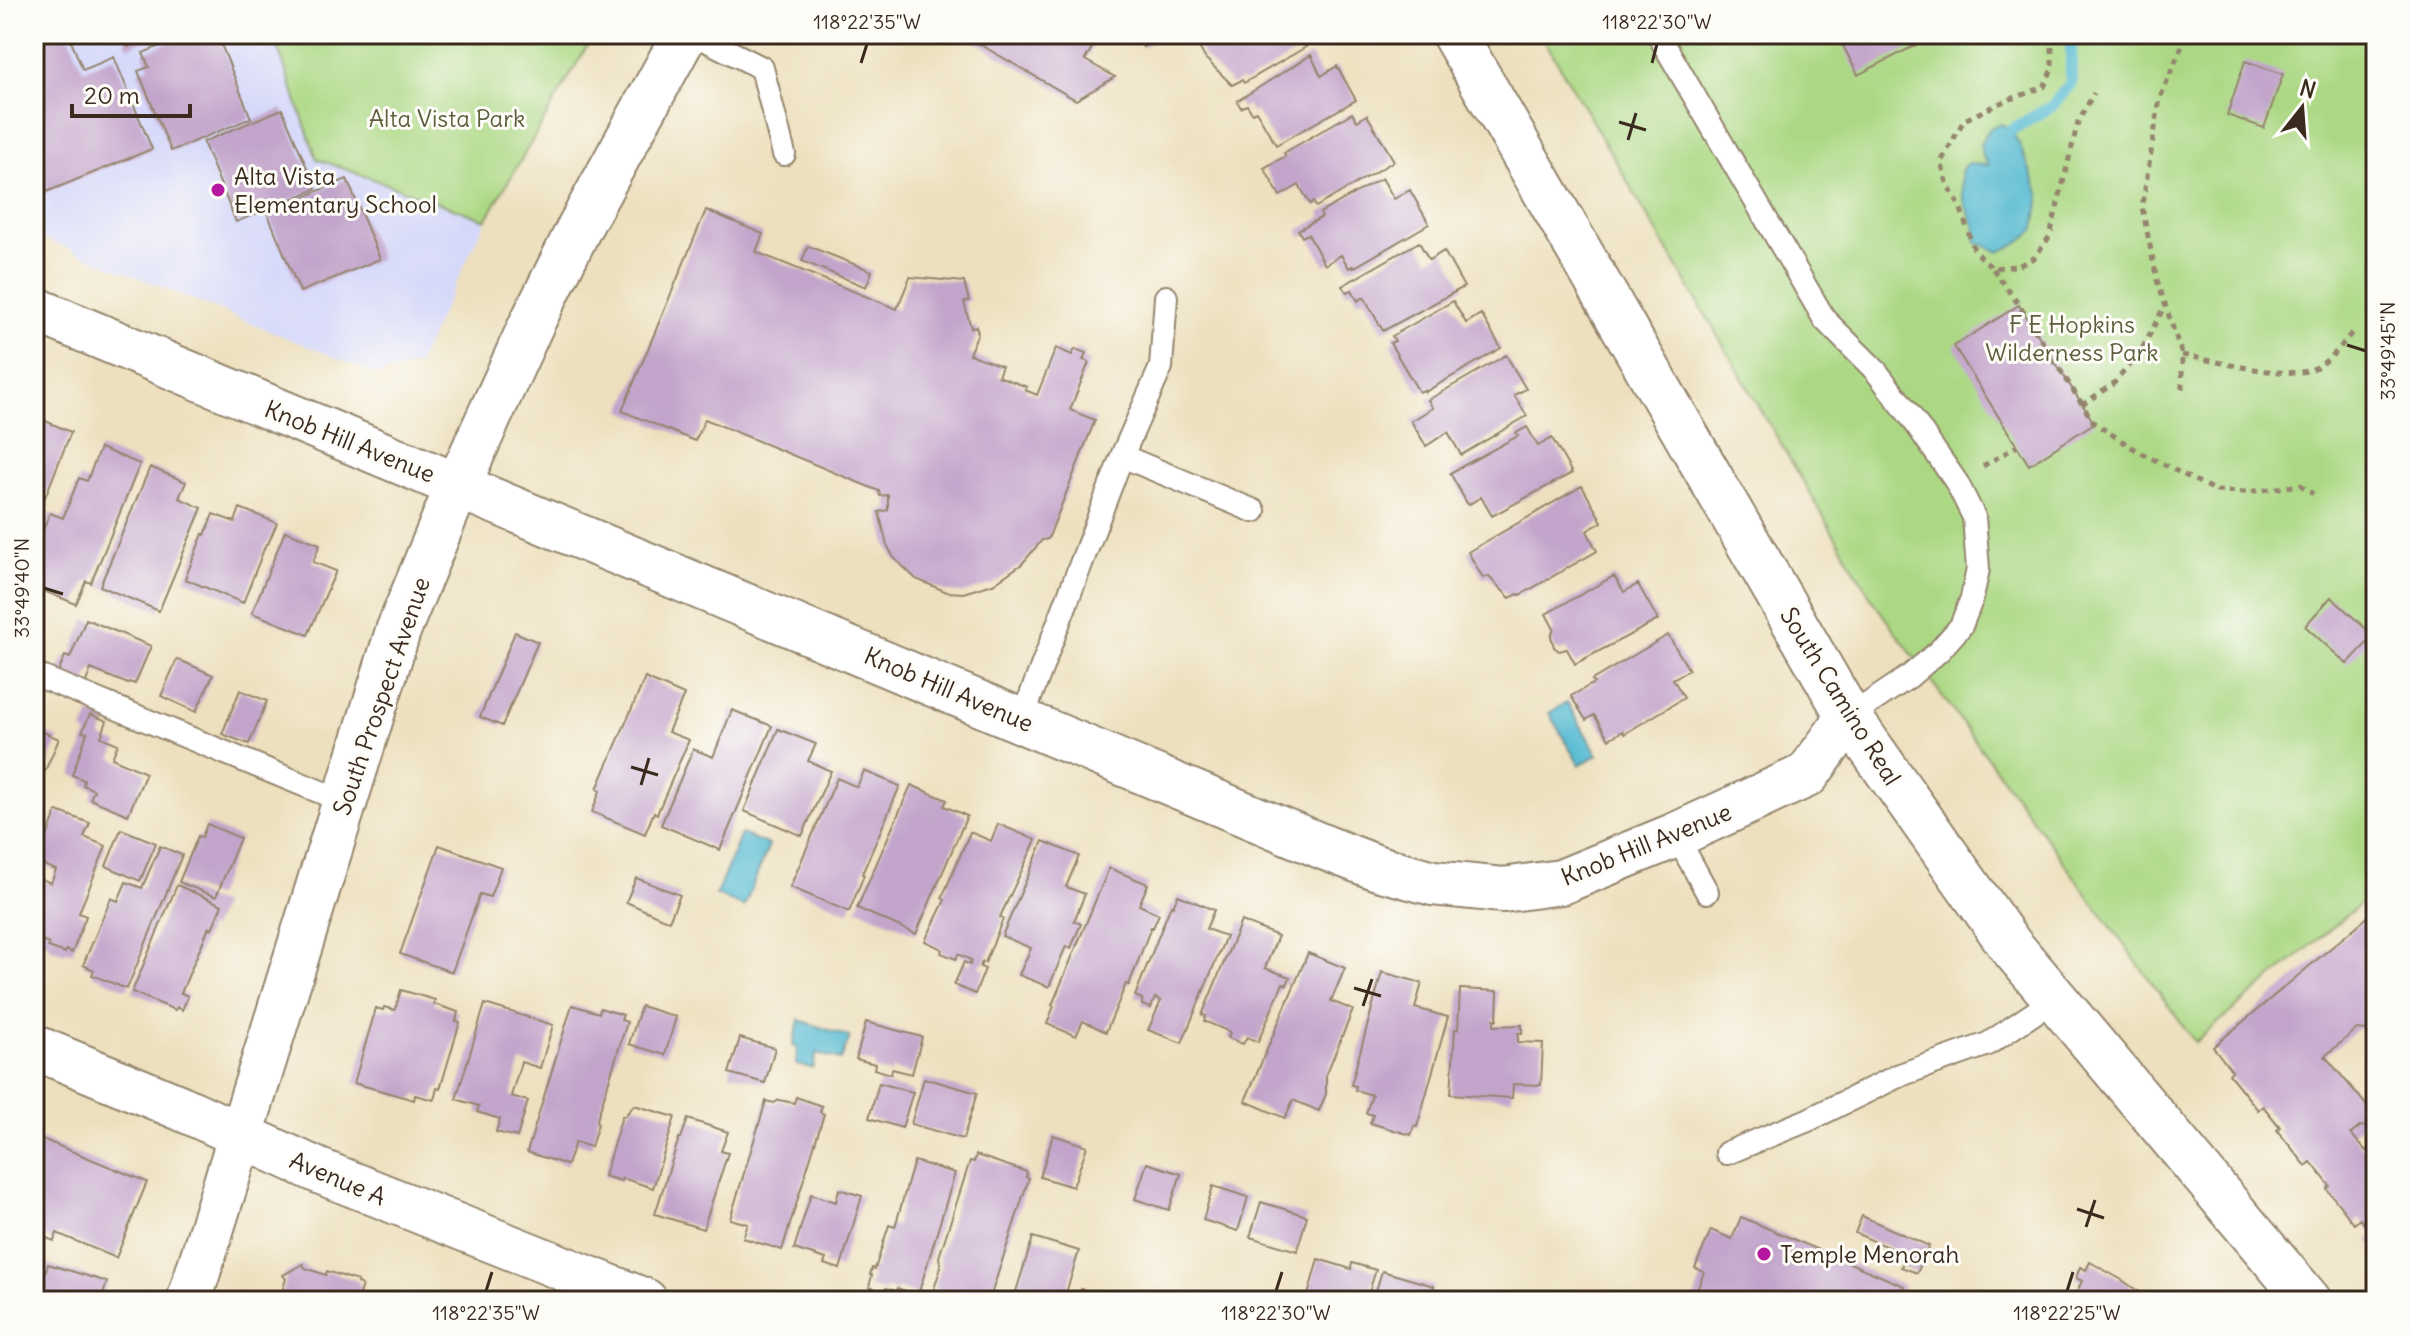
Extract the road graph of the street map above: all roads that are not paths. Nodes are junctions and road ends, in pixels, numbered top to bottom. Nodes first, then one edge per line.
1 (685, 34) edge
2 (694, 34) edge
3 (1454, 34) edge
4 (1658, 34) edge
5 (784, 154) dead end
6 (1166, 297) dead end
7 (34, 309) edge
8 (1122, 456) junction
9 (458, 485) junction
10 (1254, 511) dead end
11 (34, 674) edge
12 (1849, 717) junction
13 (1022, 719) junction
14 (345, 802) junction
15 (1676, 835) junction
16 (1707, 892) dead end
17 (2055, 999) junction
18 (34, 1047) edge
19 (242, 1136) junction
20 (1727, 1153) dead end
21 (189, 1301) edge
22 (645, 1301) edge
23 (2309, 1301) edge

1 - 9 main road, South Prospect Avenue
2 - 5 lane
3 - 12 main road, South Camino Real
4 - 12 lane
6 - 8 lane
7 - 9 main road, Knob Hill Avenue
8 - 10 lane
8 - 13 lane
9 - 13 main road, Knob Hill Avenue
9 - 14 main road, South Prospect Avenue
11 - 14 lane
12 - 15 main road, Knob Hill Avenue
12 - 17 main road, South Camino Real
13 - 15 main road, Knob Hill Avenue
14 - 19 main road, South Prospect Avenue
15 - 16 lane
17 - 20 lane
17 - 23 main road, South Camino Real
18 - 19 main road, Avenue A
19 - 21 main road, South Prospect Avenue
19 - 22 main road, Avenue A

